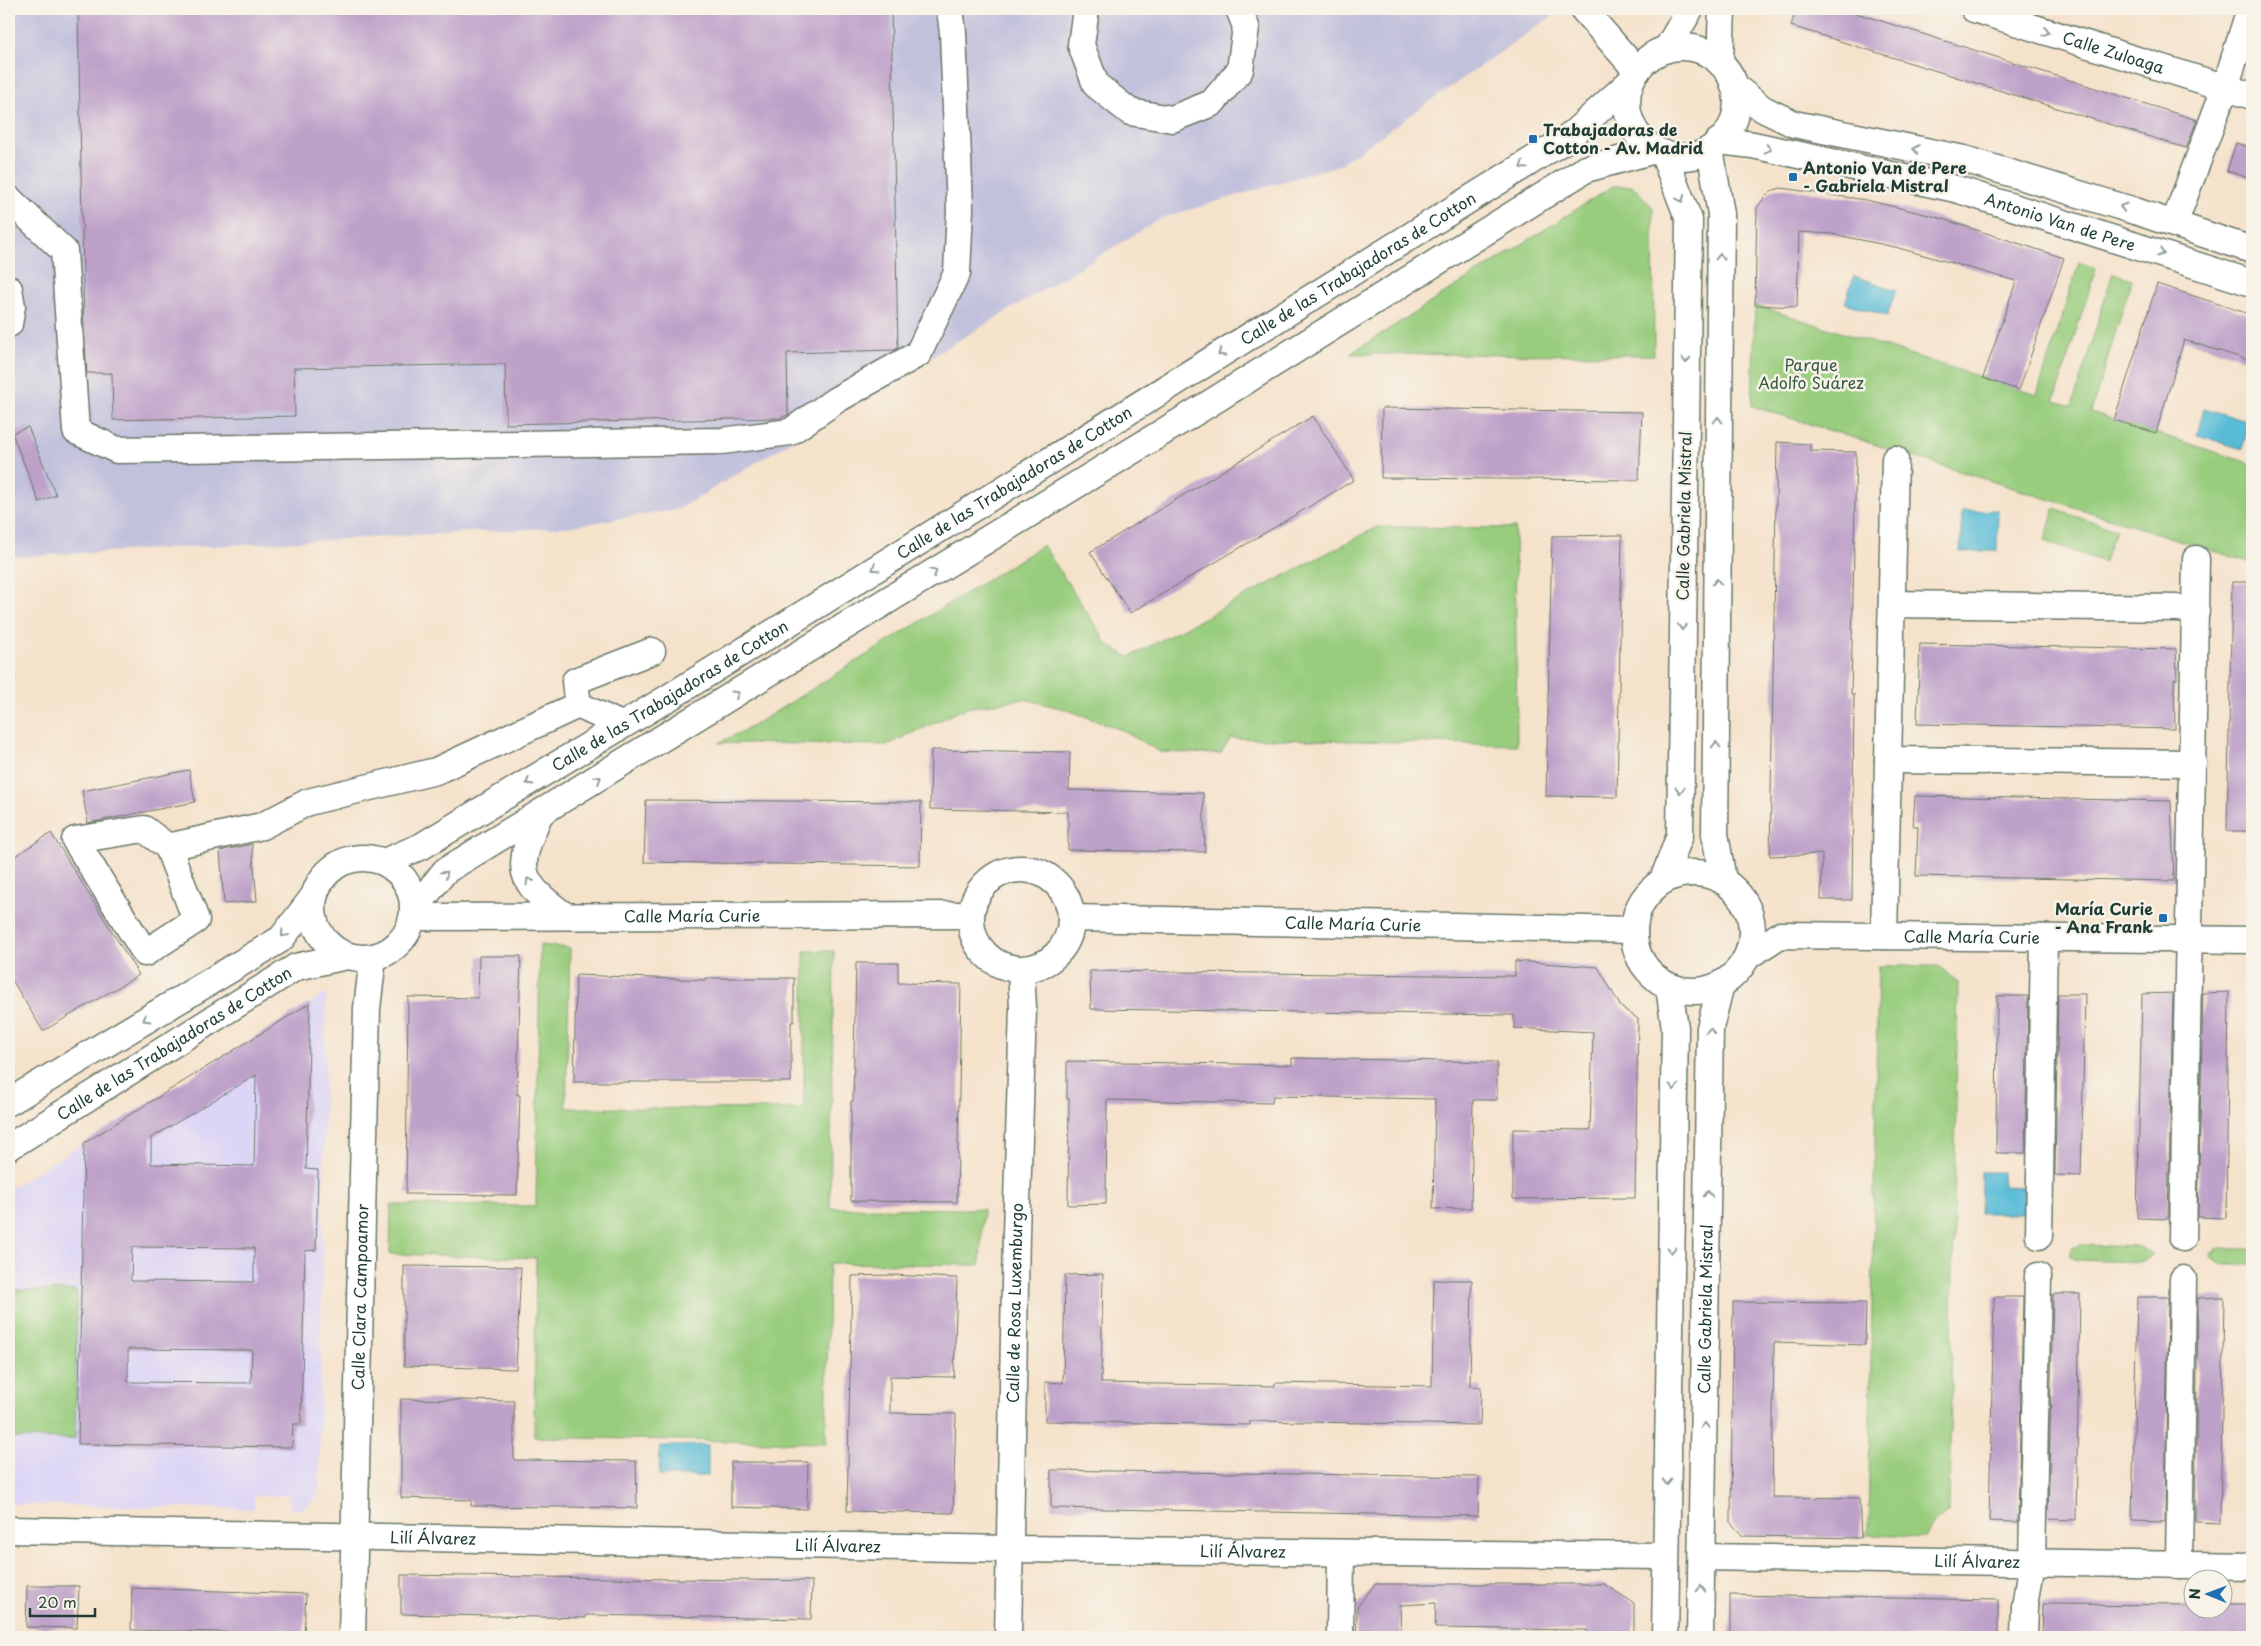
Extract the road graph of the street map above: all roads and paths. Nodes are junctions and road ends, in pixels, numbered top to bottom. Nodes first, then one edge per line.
1 (950, 9) edge
2 (1086, 9) edge
3 (1239, 9) edge
4 (1583, 9) edge
5 (1690, 9) edge
6 (1722, 9) edge
7 (1974, 9) edge
8 (2250, 9) edge
9 (2001, 13) edge
10 (1667, 49) junction
11 (1720, 63) junction
12 (1633, 76) junction
13 (1734, 86) junction
14 (2225, 88) junction
15 (2252, 96) edge
16 (1715, 145) junction
17 (1659, 152) junction
18 (9, 199) edge
19 (2174, 224) junction
20 (2252, 250) edge
21 (2252, 283) edge
22 (9, 289) edge
23 (9, 324) edge
24 (1894, 459) dead end
25 (2196, 560) dead end
26 (1892, 604) junction
27 (2196, 611) junction
28 (652, 651) dead end
29 (578, 704) junction
30 (621, 726) junction
31 (1888, 760) junction
32 (2193, 763) junction
33 (539, 816) junction
34 (168, 847) junction
35 (384, 862) junction
36 (1663, 880) junction
37 (1724, 880) junction
38 (314, 896) junction
39 (413, 914) junction
40 (1750, 914) junction
41 (564, 915) junction
42 (971, 916) junction
43 (1073, 918) junction
44 (1634, 930) junction
45 (1780, 935) junction
46 (1884, 936) junction
47 (2044, 938) junction
48 (2190, 939) junction
49 (2252, 940) edge
50 (347, 956) junction
51 (1748, 956) junction
52 (373, 958) junction
53 (1021, 970) junction
54 (1721, 984) junction
55 (1669, 986) junction
56 (9, 1102) edge
57 (9, 1147) edge
58 (2039, 1236) dead end
59 (2184, 1238) dead end
60 (2038, 1276) dead end
61 (2184, 1279) dead end
62 (9, 1530) edge
63 (354, 1537) junction
64 (1010, 1549) junction
65 (1341, 1553) junction
66 (1666, 1556) junction
67 (1702, 1557) junction
68 (2032, 1562) junction
69 (2178, 1565) junction
70 (2252, 1566) edge
71 (352, 1637) edge
72 (1008, 1637) edge
73 (1340, 1637) edge
74 (1665, 1637) edge
75 (1700, 1637) edge
76 (2024, 1637) edge

1 - 18 street
2 - 3 street
4 - 12 street
5 - 10 street
6 - 11 street
7 - 9 street, Calle Zuloaga
8 - 14 street
9 -> 14 street, Calle Zuloaga
10 - 11 street
10 - 12 street
11 - 13 street
12 - 17 street
12 -> 30 street, Calle de las Trabajadoras de Cotton
13 - 16 street
19 -> 13 street, Antonio Van de Pere
14 - 15 street, Calle Zuloaga
14 - 19 street
16 - 17 street
16 -> 21 street, Antonio Van de Pere
37 -> 16 street, Calle Gabriela Mistral
33 -> 17 street, Calle de las Trabajadoras de Cotton
17 -> 36 street, Calle Gabriela Mistral
19 - 20 street, Antonio Van de Pere
22 - 23 street
24 - 26 street
25 - 27 street
26 - 27 street
26 - 31 street
27 - 32 street
28 - 29 street
29 - 30 street
29 - 34 street
30 -> 35 street, Calle de las Trabajadoras de Cotton
31 - 32 street
31 - 46 street
32 - 48 street
39 -> 33 street, Calle de las Trabajadoras de Cotton
41 -> 33 street
34 - 34 street
35 - 38 street
35 - 39 street
36 - 37 street
36 - 44 street
37 - 40 street
38 - 50 street
38 -> 56 street, Calle de las Trabajadoras de Cotton
39 - 41 street, Calle María Curie
39 - 52 street
40 - 45 street
40 - 51 street
41 - 42 street, Calle María Curie
42 - 43 street
42 - 53 street
43 - 44 street, Calle María Curie
43 - 53 street
44 - 55 street
45 - 46 street, Calle María Curie
45 - 51 street
46 - 47 street, Calle María Curie
47 - 48 street, Calle María Curie
47 - 58 street
48 - 49 street, Calle María Curie
48 - 59 street
50 - 52 street
50 - 57 street, Calle de las Trabajadoras de Cotton
51 - 54 street
52 - 63 street, Calle Clara Campoamor
53 - 64 street, Calle de Rosa Luxemburgo
54 - 55 street
67 -> 54 street, Calle Gabriela Mistral
55 -> 66 street
60 - 68 street
61 - 69 street
62 - 63 street, Lilí Álvarez
63 - 64 street, Lilí Álvarez
63 - 71 street, Calle Clara Campoamor
64 - 65 street, Lilí Álvarez
64 - 72 street, Calle de Rosa Luxemburgo
65 - 66 street, Lilí Álvarez
65 - 73 street
66 - 74 street
67 - 68 street, Lilí Álvarez
75 -> 67 street, Calle Gabriela Mistral
68 - 69 street, Lilí Álvarez
68 - 76 street
69 - 70 street, Lilí Álvarez

